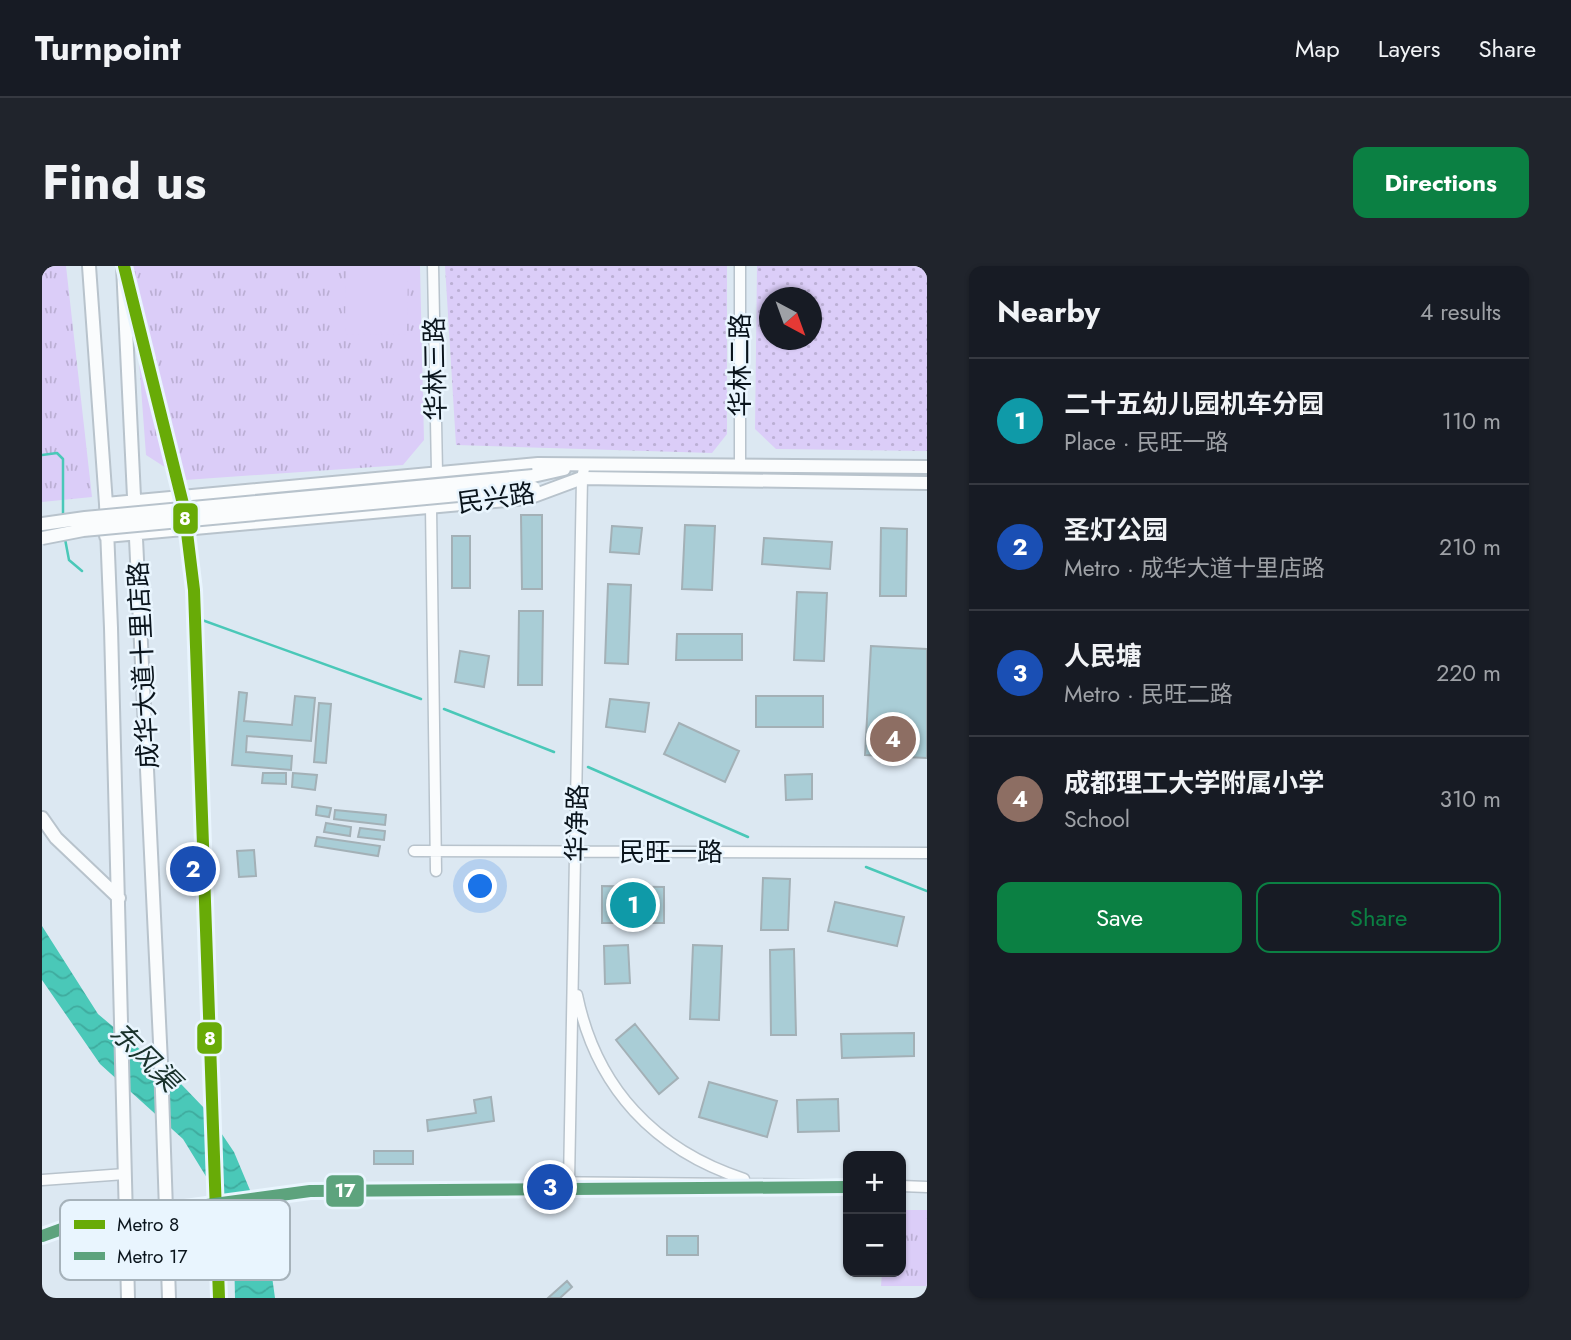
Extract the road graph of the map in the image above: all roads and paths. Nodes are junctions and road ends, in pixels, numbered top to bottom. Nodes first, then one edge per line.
1 (89, 266) edge
2 (123, 266) edge
3 (433, 266) edge
4 (740, 266) edge
5 (585, 464) junction
6 (740, 464) junction
7 (927, 467) edge
8 (437, 472) junction
9 (582, 478) junction
10 (533, 482) junction
11 (927, 483) edge
12 (135, 502) junction
13 (106, 504) junction
14 (430, 507) junction
15 (42, 524) edge
16 (136, 533) junction
17 (106, 536) junction
18 (42, 538) edge
19 (42, 818) edge
20 (414, 850) dead end
21 (436, 851) junction
22 (576, 851) junction
23 (927, 853) edge
24 (436, 871) dead end
25 (119, 898) junction
26 (574, 974) junction
27 (125, 1174) junction
28 (42, 1180) edge
29 (532, 1182) dead end
30 (569, 1182) junction
31 (755, 1182) junction
32 (843, 1185) edge
33 (906, 1186) edge
34 (927, 1186) edge
35 (126, 1200) edge
36 (166, 1200) edge
37 (128, 1280) edge
38 (168, 1280) edge
39 (128, 1298) edge
40 (169, 1298) edge

1 - 13 main road, 成华大道十里店路
2 - 12 main road, 成华大道十里店路
3 - 8 street, 华林三路
4 - 6 street, 华林二路
5 - 6 main road, 民兴路
5 - 8 main road, 民兴路
5 - 9 street, 华净路
5 - 10 main road
6 - 7 main road, 民兴路
8 - 12 main road, 民兴路
9 - 10 main road
9 - 11 main road, 民兴路
9 - 14 main road, 民兴路
9 - 22 street, 华净路
10 - 15 main road, 民兴路, bridge
10 - 18 main road, 民兴路, bridge
12 - 13 main road, 民兴路
12 - 16 main road, 成华大道十里店路
13 - 17 main road, 成华大道十里店路
14 - 16 main road, 民兴路
14 - 21 street
16 - 17 main road, 民兴路
16 - 36 main road, 成华大道十里店路
17 - 25 main road, 成华大道十里店路
19 - 25 main road
20 - 21 street, 民旺一路
21 - 22 street, 民旺一路
21 - 24 street
22 - 23 street, 民旺一路
22 - 26 street, 华净路
25 - 27 main road, 成华大道十里店路
26 - 30 street, 华净路
26 - 31 street
27 - 28 street
27 - 35 main road
29 - 30 street
30 - 31 street
31 - 32 street
33 - 34 street
37 - 39 main road
38 - 40 main road, 成华大道十里店路

